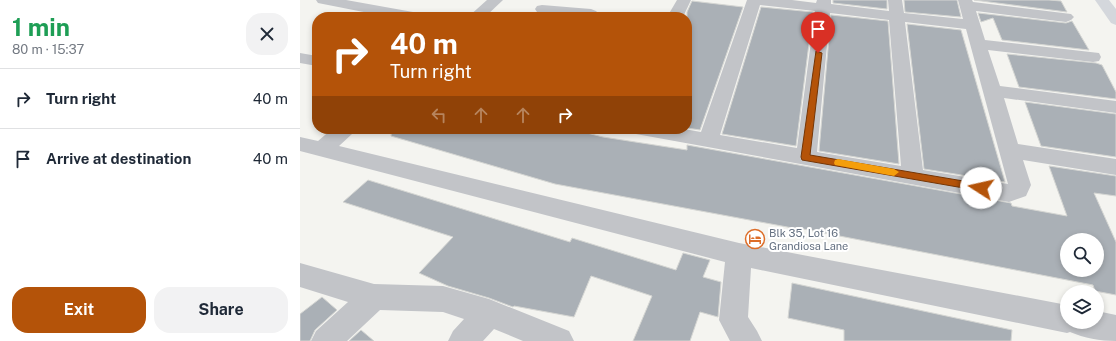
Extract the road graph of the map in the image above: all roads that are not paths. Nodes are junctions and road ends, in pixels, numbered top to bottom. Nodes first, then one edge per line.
1 (323, 0) edge
2 (496, 0) edge
3 (684, 0) edge
4 (754, 0) edge
5 (1102, 0) edge
6 (824, 4) edge
7 (896, 8) edge
8 (542, 9) dead end
9 (387, 12) edge
10 (482, 12) edge
11 (593, 12) edge
12 (678, 12) edge
13 (1066, 17) dead end
14 (971, 19) edge
15 (1116, 20) edge
16 (1093, 57) dead end
17 (300, 58) edge
18 (312, 60) edge
19 (993, 91) junction
20 (1116, 107) edge
21 (336, 134) edge
22 (673, 134) edge
23 (708, 140) junction
24 (311, 147) edge
25 (1010, 150) junction
26 (806, 157) junction
27 (1116, 167) edge
28 (913, 175) junction
29 (739, 254) junction
30 (300, 275) edge
31 (374, 297) junction
32 (1060, 318) edge
33 (1104, 327) edge
34 (1116, 329) edge
35 (477, 331) edge
36 (326, 341) edge
37 (559, 341) edge
38 (746, 341) edge

1 - 9 street
2 - 10 street
3 - 12 street
4 - 6 street
4 - 23 street
5 - 15 street
6 - 7 street
6 - 26 street
7 - 14 street
7 - 28 street
8 - 11 street
13 - 14 street
14 - 16 street
14 - 19 street
17 - 18 street
19 - 20 street
19 - 25 street
21 - 24 street
22 - 23 street
23 - 26 street
24 - 29 street
25 - 27 street
25 - 28 street
26 - 28 street
29 - 32 street
29 - 38 street
30 - 31 street
31 - 35 street
31 - 36 street
33 - 34 street
35 - 37 street

